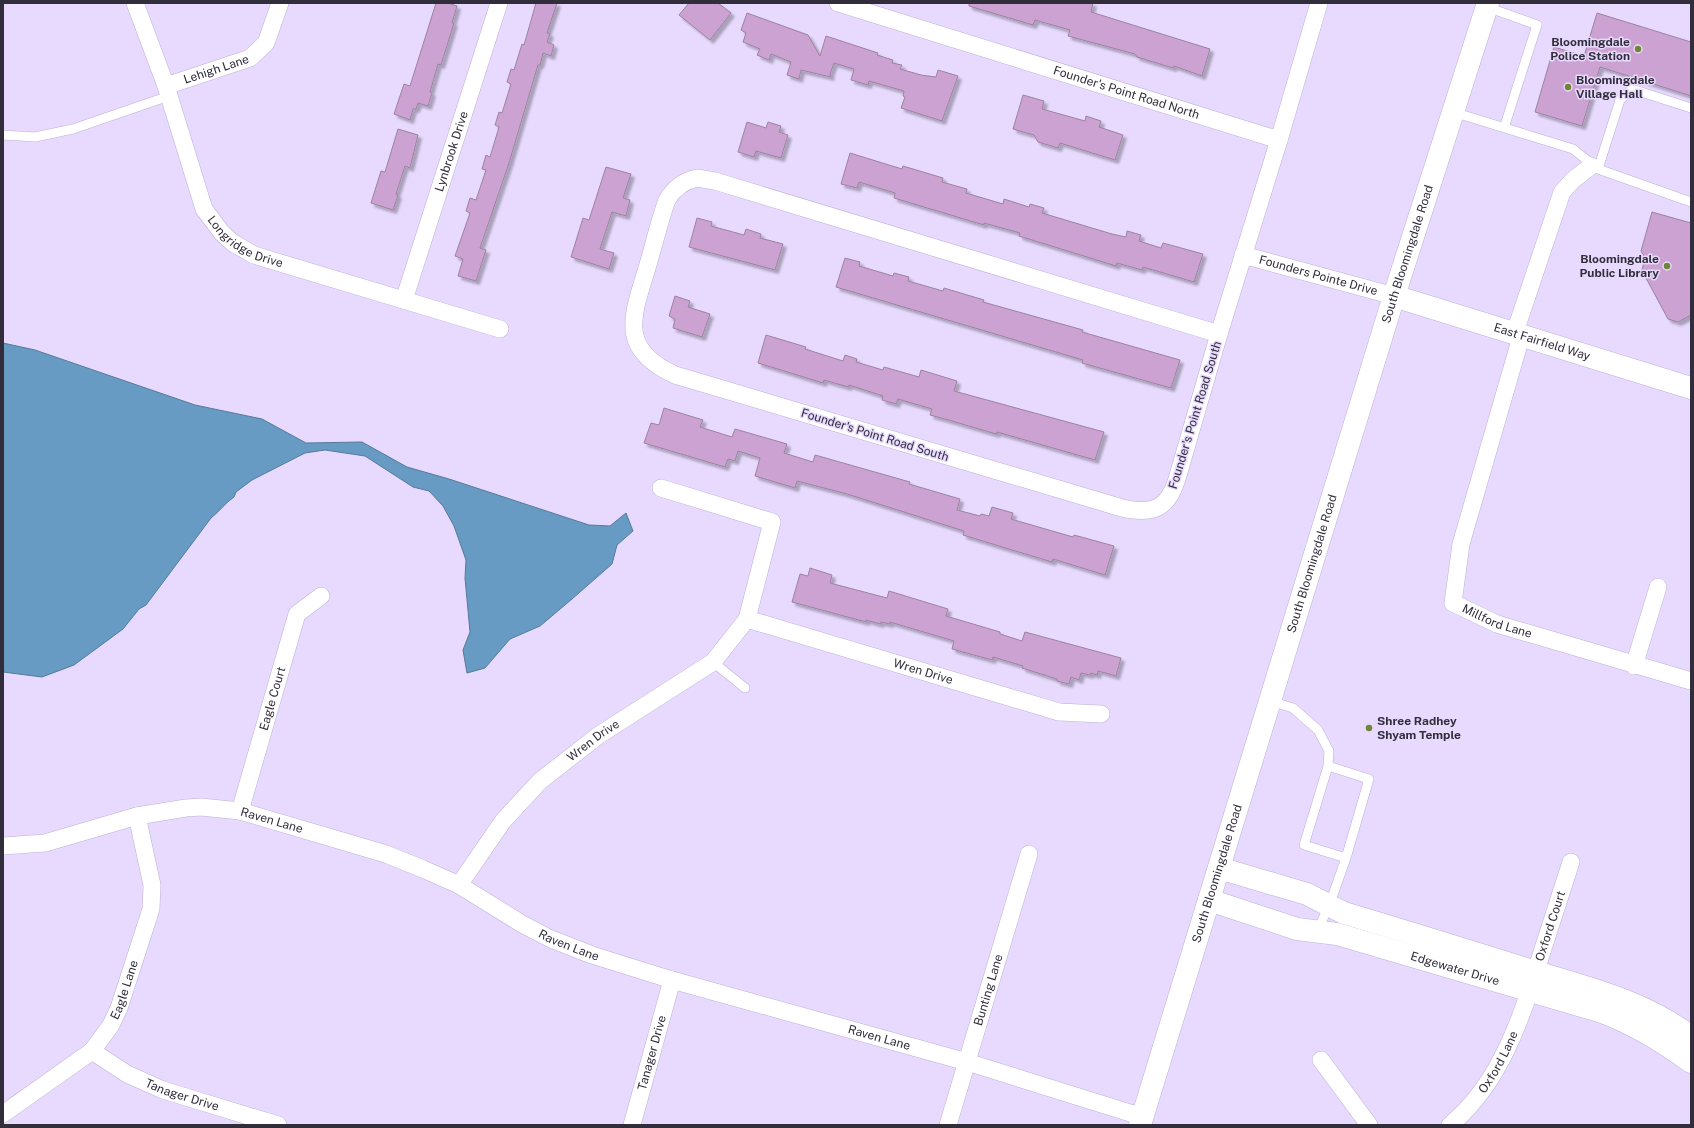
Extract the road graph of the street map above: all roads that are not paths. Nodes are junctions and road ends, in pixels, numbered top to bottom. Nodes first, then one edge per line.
1 (135, 3) edge
2 (280, 3) edge
3 (499, 3) edge
4 (838, 3) edge
5 (1319, 3) edge
6 (1487, 5) edge
7 (167, 91) junction
8 (1691, 108) edge
9 (1452, 111) junction
10 (1504, 128) junction
11 (3, 135) edge
12 (1279, 140) junction
13 (1594, 168) junction
14 (1691, 202) edge
15 (1243, 256) junction
16 (1394, 296) junction
17 (404, 300) junction
18 (500, 329) dead end
19 (1219, 334) junction
20 (1518, 336) junction
21 (1691, 388) edge
22 (661, 488) dead end
23 (1658, 587) dead end
24 (321, 596) dead end
25 (747, 619) junction
26 (713, 662) junction
27 (1634, 666) junction
28 (1691, 681) edge
29 (745, 688) dead end
30 (1270, 701) junction
31 (1101, 714) dead end
32 (1328, 766) junction
33 (240, 811) junction
34 (137, 816) junction
35 (3, 846) edge
36 (1029, 854) dead end
37 (1346, 858) junction
38 (1571, 862) dead end
39 (1219, 868) junction
40 (459, 885) junction
41 (1209, 900) junction
42 (1329, 906) junction
43 (1317, 931) junction
44 (672, 980) junction
45 (1533, 981) junction
46 (1691, 1037) edge
47 (92, 1051) junction
48 (1321, 1060) dead end
49 (967, 1062) junction
50 (1691, 1062) edge
51 (3, 1114) edge
52 (1141, 1121) edge
53 (278, 1125) edge
54 (632, 1125) edge
55 (948, 1125) edge
56 (1369, 1125) edge
57 (1450, 1125) edge

1 - 7 street, Longridge Drive
2 - 7 street, Lehigh Lane
3 - 17 street, Lynbrook Drive
4 - 12 street, Founder's Point Road North
5 - 12 street
6 - 9 street, South Bloomingdale Road
6 - 10 lane
7 - 11 lane
7 - 17 street, Longridge Drive
8 - 13 lane
9 - 10 lane
9 - 16 street, South Bloomingdale Road
10 - 13 lane
12 - 15 street, Founders Pointe Drive
13 - 14 lane
13 - 20 street, Millford Lane
15 - 16 street, Founders Pointe Drive
15 - 19 street, Founders Pointe Drive
16 - 20 street, East Fairfield Way
16 - 30 street, South Bloomingdale Road
17 - 18 street, Longridge Drive
19 - 19 street, Founder's Point Road South
20 - 21 street, East Fairfield Way
20 - 27 street, Millford Lane
22 - 25 street, Wren Drive
23 - 27 street
24 - 33 street, Eagle Court
25 - 26 street, Wren Drive
25 - 31 street, Wren Drive
26 - 29 lane
26 - 40 street, Wren Drive
27 - 28 street, Millford Lane
30 - 32 lane
30 - 39 street, South Bloomingdale Road
32 - 37 lane
32 - 37 lane
33 - 34 street, Raven Lane
33 - 40 street, Raven Lane
34 - 35 street, Raven Lane
34 - 47 street, Eagle Lane
36 - 49 street, Bunting Lane
37 - 42 lane
38 - 45 street, Oxford Court
39 - 41 street, South Bloomingdale Road
39 - 42 street, Edgewater Drive
40 - 44 street, Raven Lane
41 - 43 street, Edgewater Drive
41 - 52 street, South Bloomingdale Road
42 - 43 lane
42 - 45 street, Edgewater Drive
43 - 45 street, Edgewater Drive
44 - 49 street, Raven Lane
44 - 54 street, Tanager Drive
45 - 46 street, Edgewater Drive
45 - 50 street, Edgewater Drive
45 - 57 street, Oxford Lane
47 - 51 street, Eagle Lane
47 - 53 street, Tanager Drive
48 - 56 street
49 - 52 street, Raven Lane
49 - 55 street, Bunting Lane

